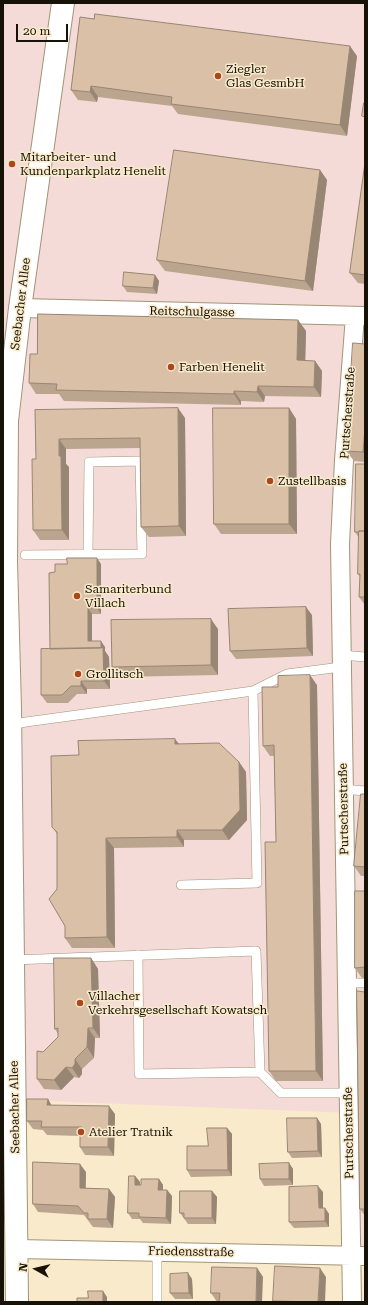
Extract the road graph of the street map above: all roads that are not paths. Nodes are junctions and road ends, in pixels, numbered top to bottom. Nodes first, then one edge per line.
1 (63, 3) edge
2 (20, 308) junction
3 (360, 316) edge
4 (25, 555) dead end
5 (88, 555) junction
6 (365, 658) edge
7 (341, 661) junction
8 (253, 691) junction
9 (10, 725) junction
10 (343, 789) junction
11 (365, 791) edge
12 (181, 885) dead end
13 (138, 954) junction
14 (12, 960) junction
15 (346, 983) junction
16 (365, 983) edge
17 (260, 1072) junction
18 (348, 1093) junction
19 (17, 1249) junction
20 (157, 1252) junction
21 (358, 1256) edge
22 (17, 1302) edge
23 (157, 1302) edge
24 (352, 1302) edge

1 - 2 street, Seebacher Allee
2 - 3 street, Reitschulgasse
2 - 9 street, Seebacher Allee
3 - 7 street, Purtscherstraße
4 - 5 lane
5 - 5 lane
6 - 7 lane
7 - 8 lane
7 - 10 street, Purtscherstraße
8 - 9 lane
8 - 12 lane
9 - 14 street, Seebacher Allee
10 - 11 lane
10 - 15 street, Purtscherstraße
13 - 14 lane
13 - 17 lane
13 - 17 lane
14 - 19 street, Seebacher Allee
15 - 16 lane
15 - 18 street, Purtscherstraße
17 - 18 lane
18 - 21 street, Purtscherstraße
19 - 20 street, Friedensstraße
19 - 22 street, Seebacher Allee
20 - 21 street, Friedensstraße
20 - 23 lane
21 - 24 street, Purtscherstraße

